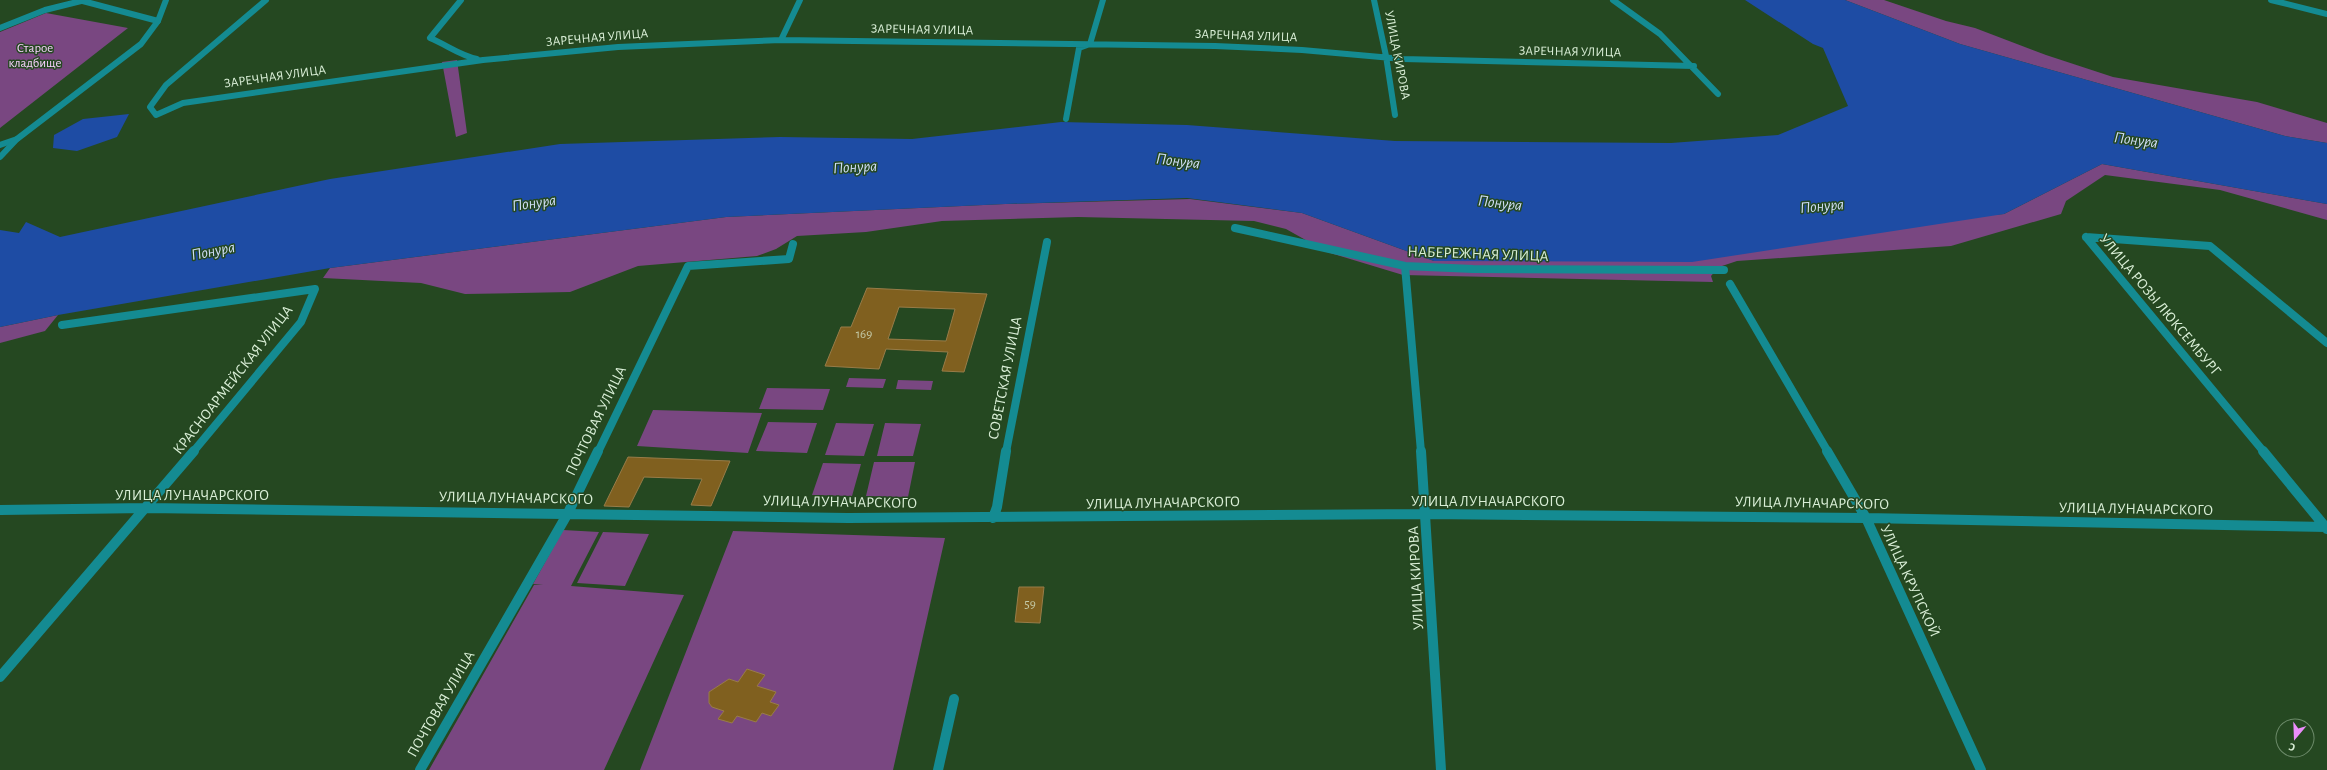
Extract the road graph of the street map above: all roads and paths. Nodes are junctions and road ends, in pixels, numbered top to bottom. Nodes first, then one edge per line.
1 (80, 0) edge
2 (166, 0) edge
3 (266, 0) edge
4 (461, 0) edge
5 (800, 0) edge
6 (1103, 0) edge
7 (1374, 0) edge
8 (1613, 0) edge
9 (2271, 0) edge
10 (2327, 14) edge
11 (158, 21) junction
12 (0, 28) edge
13 (781, 40) junction
14 (1090, 44) junction
15 (1386, 56) junction
16 (483, 60) junction
17 (1694, 66) junction
18 (1718, 94) dead end
19 (1395, 115) dead end
20 (1066, 119) dead end
21 (17, 140) junction
22 (0, 145) edge
23 (0, 157) edge
24 (1235, 228) dead end
25 (1046, 242) dead end
26 (793, 244) dead end
27 (1405, 266) junction
28 (1724, 270) dead end
29 (1730, 284) dead end
30 (62, 325) dead end
31 (2327, 343) edge
32 (147, 508) junction
33 (0, 510) edge
34 (568, 513) junction
35 (1426, 514) junction
36 (993, 518) junction
37 (1866, 518) junction
38 (2327, 528) edge
39 (0, 677) edge
40 (954, 699) dead end
41 (420, 770) edge
42 (938, 770) edge
43 (1441, 770) edge
44 (1981, 770) edge

1 - 11 street
1 - 12 street
2 - 11 street
3 - 16 street, ЗАРЕЧНАЯ УЛИЦА
4 - 16 street
5 - 13 street
6 - 14 street
7 - 15 street, УЛИЦА КИРОВА
8 - 17 street
9 - 10 street
11 - 21 street
13 - 14 street, ЗАРЕЧНАЯ УЛИЦА
13 - 16 street, ЗАРЕЧНАЯ УЛИЦА
14 - 15 street, ЗАРЕЧНАЯ УЛИЦА
14 - 20 street
15 - 17 street, ЗАРЕЧНАЯ УЛИЦА
15 - 19 street, УЛИЦА КИРОВА
17 - 18 street
21 - 22 street
21 - 23 street
24 - 27 street, НАБЕРЕЖНАЯ УЛИЦА
25 - 36 street, СОВЕТСКАЯ УЛИЦА
26 - 34 street, ПОЧТОВАЯ УЛИЦА
27 - 28 street, НАБЕРЕЖНАЯ УЛИЦА
27 - 35 street, УЛИЦА КИРОВА
29 - 37 street, УЛИЦА КРУПСКОЙ
30 - 32 street, КРАСНОАРМЕЙСКАЯ УЛИЦА
31 - 38 street, УЛИЦА РОЗЫ ЛЮКСЕМБУРГ
32 - 33 street, УЛИЦА ЛУНАЧАРСКОГО
32 - 34 street, УЛИЦА ЛУНАЧАРСКОГО
32 - 39 street, КРАСНОАРМЕЙСКАЯ УЛИЦА
34 - 36 street, УЛИЦА ЛУНАЧАРСКОГО
34 - 41 street, ПОЧТОВАЯ УЛИЦА
35 - 36 street, УЛИЦА ЛУНАЧАРСКОГО
35 - 37 street, УЛИЦА ЛУНАЧАРСКОГО
35 - 43 street, УЛИЦА КИРОВА
37 - 38 street, УЛИЦА ЛУНАЧАРСКОГО
37 - 44 street, УЛИЦА КРУПСКОЙ
40 - 42 street

